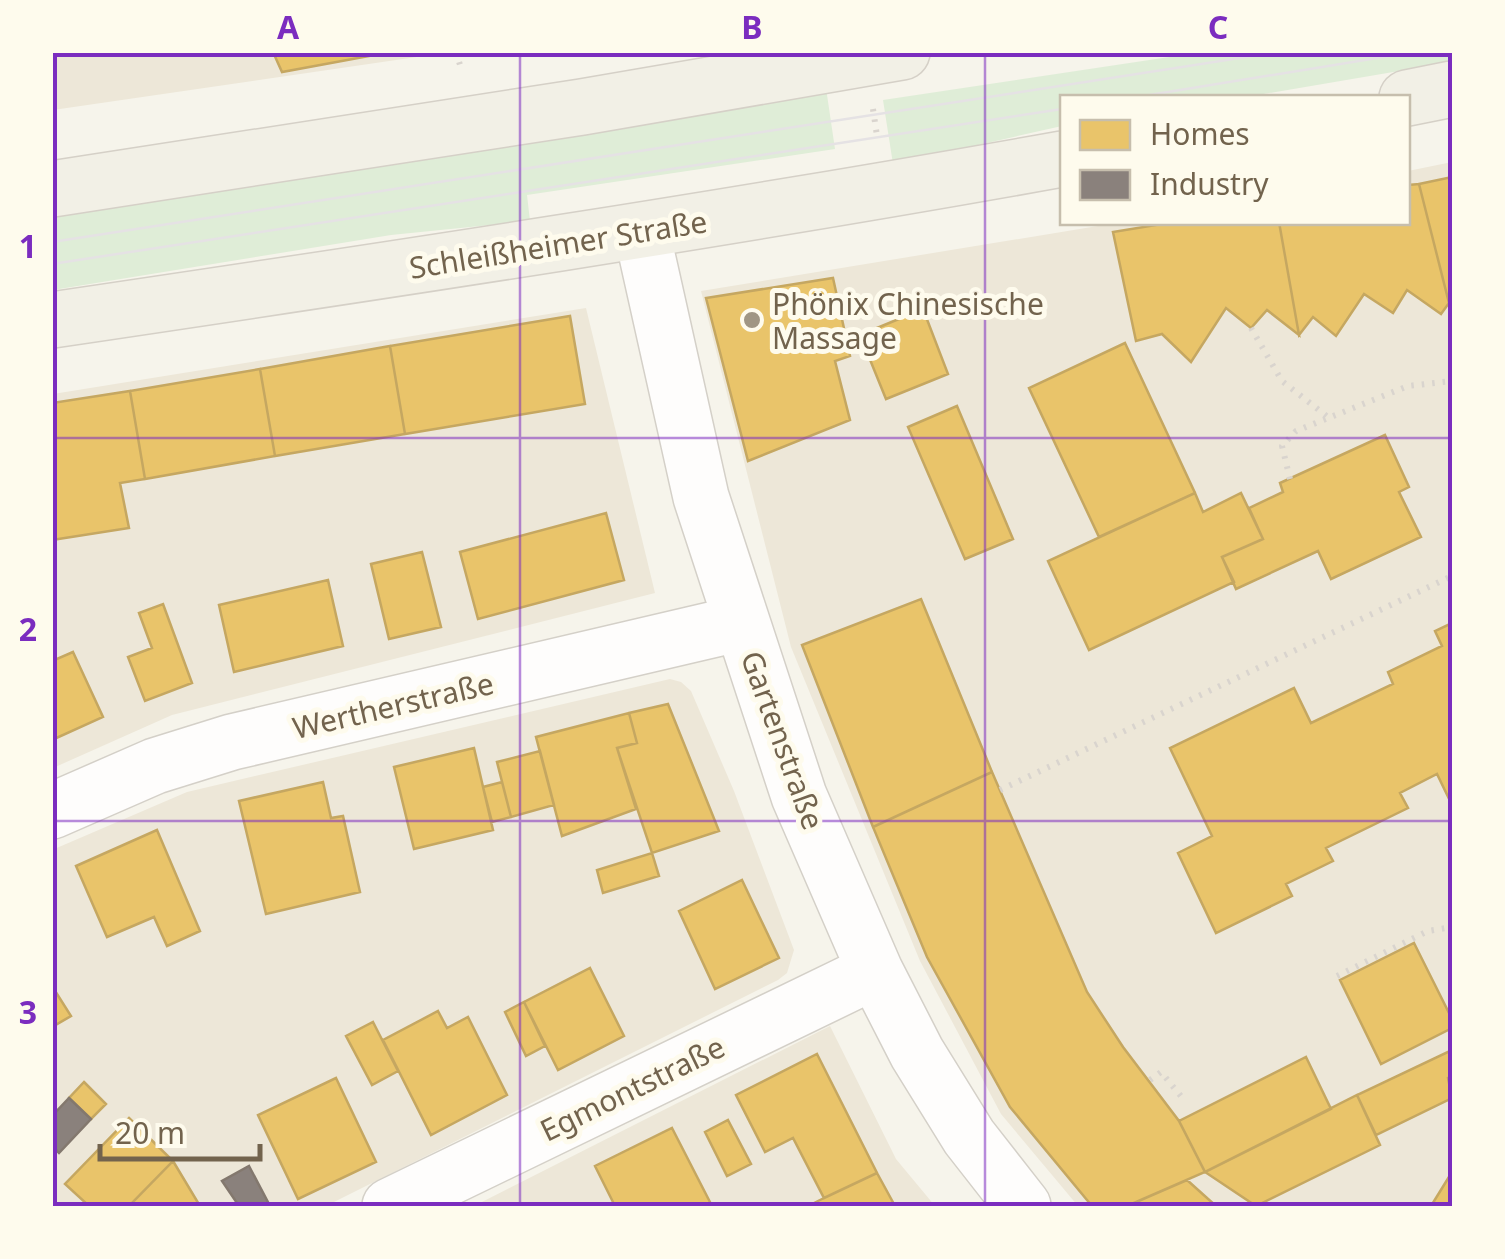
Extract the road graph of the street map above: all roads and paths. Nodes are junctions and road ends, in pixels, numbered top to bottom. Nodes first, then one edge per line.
1 (456, 52) edge
2 (902, 52) edge
3 (462, 68) dead end
4 (1452, 89) edge
5 (1410, 98) edge
6 (1060, 160) edge
7 (52, 190) edge
8 (642, 233) junction
9 (52, 320) edge
10 (1251, 328) dead end
11 (1452, 381) edge
12 (1329, 418) junction
13 (1290, 479) dead end
14 (1452, 576) edge
15 (741, 623) junction
16 (1000, 790) dead end
17 (52, 810) edge
18 (1452, 928) edge
19 (875, 971) junction
20 (1337, 976) dead end
21 (1150, 1080) dead end
22 (1185, 1102) dead end
23 (390, 1206) edge
24 (1023, 1206) edge

1 - 3 path
2 - 7 main road
4 - 5 main road
6 - 8 main road, Schleißheimer Straße
8 - 9 main road, Schleißheimer Straße
8 - 15 street, Gartenstraße
10 - 12 path
11 - 12 path
12 - 13 path
14 - 16 path
15 - 17 street, Wertherstraße
15 - 19 street, Gartenstraße
18 - 20 path
19 - 23 street, Egmontstraße
19 - 24 street, Gartenstraße
21 - 22 path

